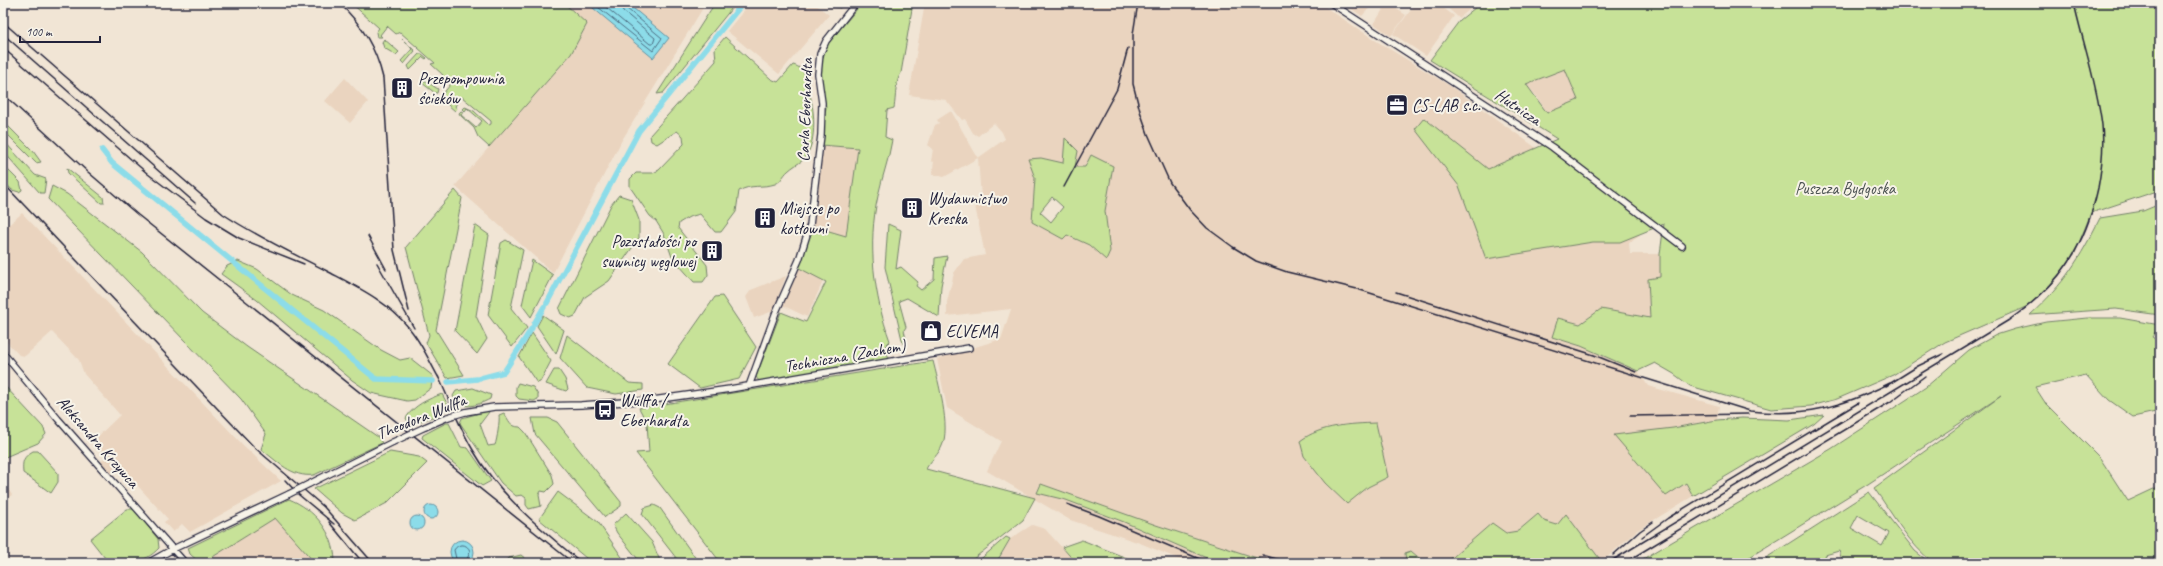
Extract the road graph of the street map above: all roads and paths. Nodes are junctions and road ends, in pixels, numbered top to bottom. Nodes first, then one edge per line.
1 (856, 3) edge
2 (1331, 3) edge
3 (1682, 246) dead end
4 (969, 348) dead end
5 (3, 353) edge
6 (749, 386) junction
7 (173, 549) junction
8 (148, 563) edge
9 (185, 563) edge

1 - 6 street, Carla Eberhardta
2 - 3 street, Hutnicza
4 - 6 street, Techniczna (Zachem)
5 - 7 street, Aleksandra Krzywca
6 - 7 street, Theodora Wulffa, bridge
7 - 8 street, Theodora Wulffa
7 - 9 street, Aleksandra Krzywca

